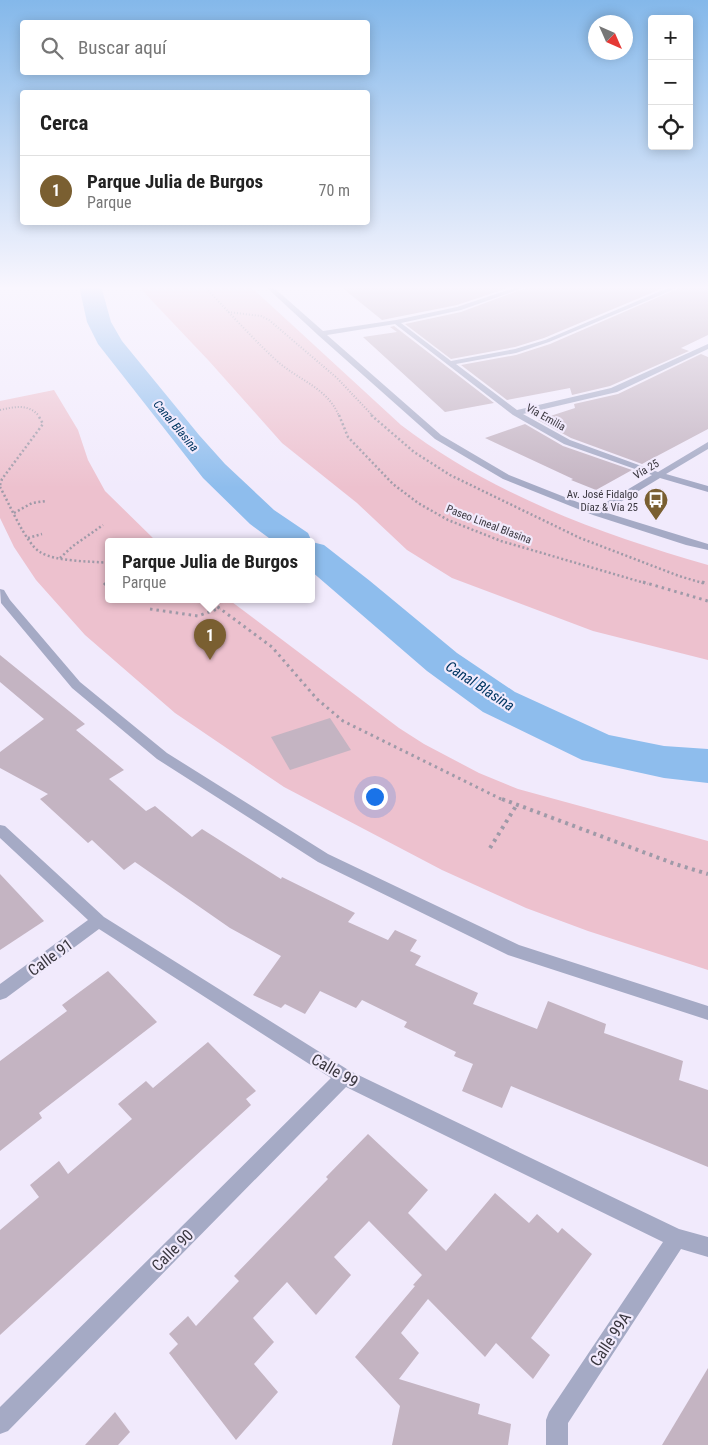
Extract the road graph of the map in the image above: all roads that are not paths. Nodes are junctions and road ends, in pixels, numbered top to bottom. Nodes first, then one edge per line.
1 (342, 353) edge
2 (437, 353) edge
3 (503, 353) edge
4 (692, 353) edge
5 (450, 363) junction
6 (516, 413) junction
7 (708, 445) edge
8 (659, 475) junction
9 (708, 489) edge
10 (596, 513) junction
11 (708, 547) edge
12 (2, 599) edge
13 (0, 830) edge
14 (99, 921) junction
15 (0, 993) edge
16 (708, 1013) edge
17 (344, 1077) junction
18 (677, 1238) junction
19 (708, 1248) edge
20 (0, 1423) edge
21 (558, 1445) edge

1 - 10 street
2 - 5 street, Vía Emilia
3 - 5 street
4 - 6 street
5 - 6 street, Vía Emilia
6 - 8 street, Vía Emilia
7 - 8 street, Vía 25
8 - 9 street, Vía Emilia
8 - 10 street, Vía 25
10 - 11 street
12 - 16 street
13 - 14 street, Calle 99
14 - 15 street, Calle 91
14 - 17 street, Calle 99
17 - 18 street, Calle 99
17 - 20 street, Calle 90
18 - 19 street, Calle 99
18 - 21 street, Calle 99A

